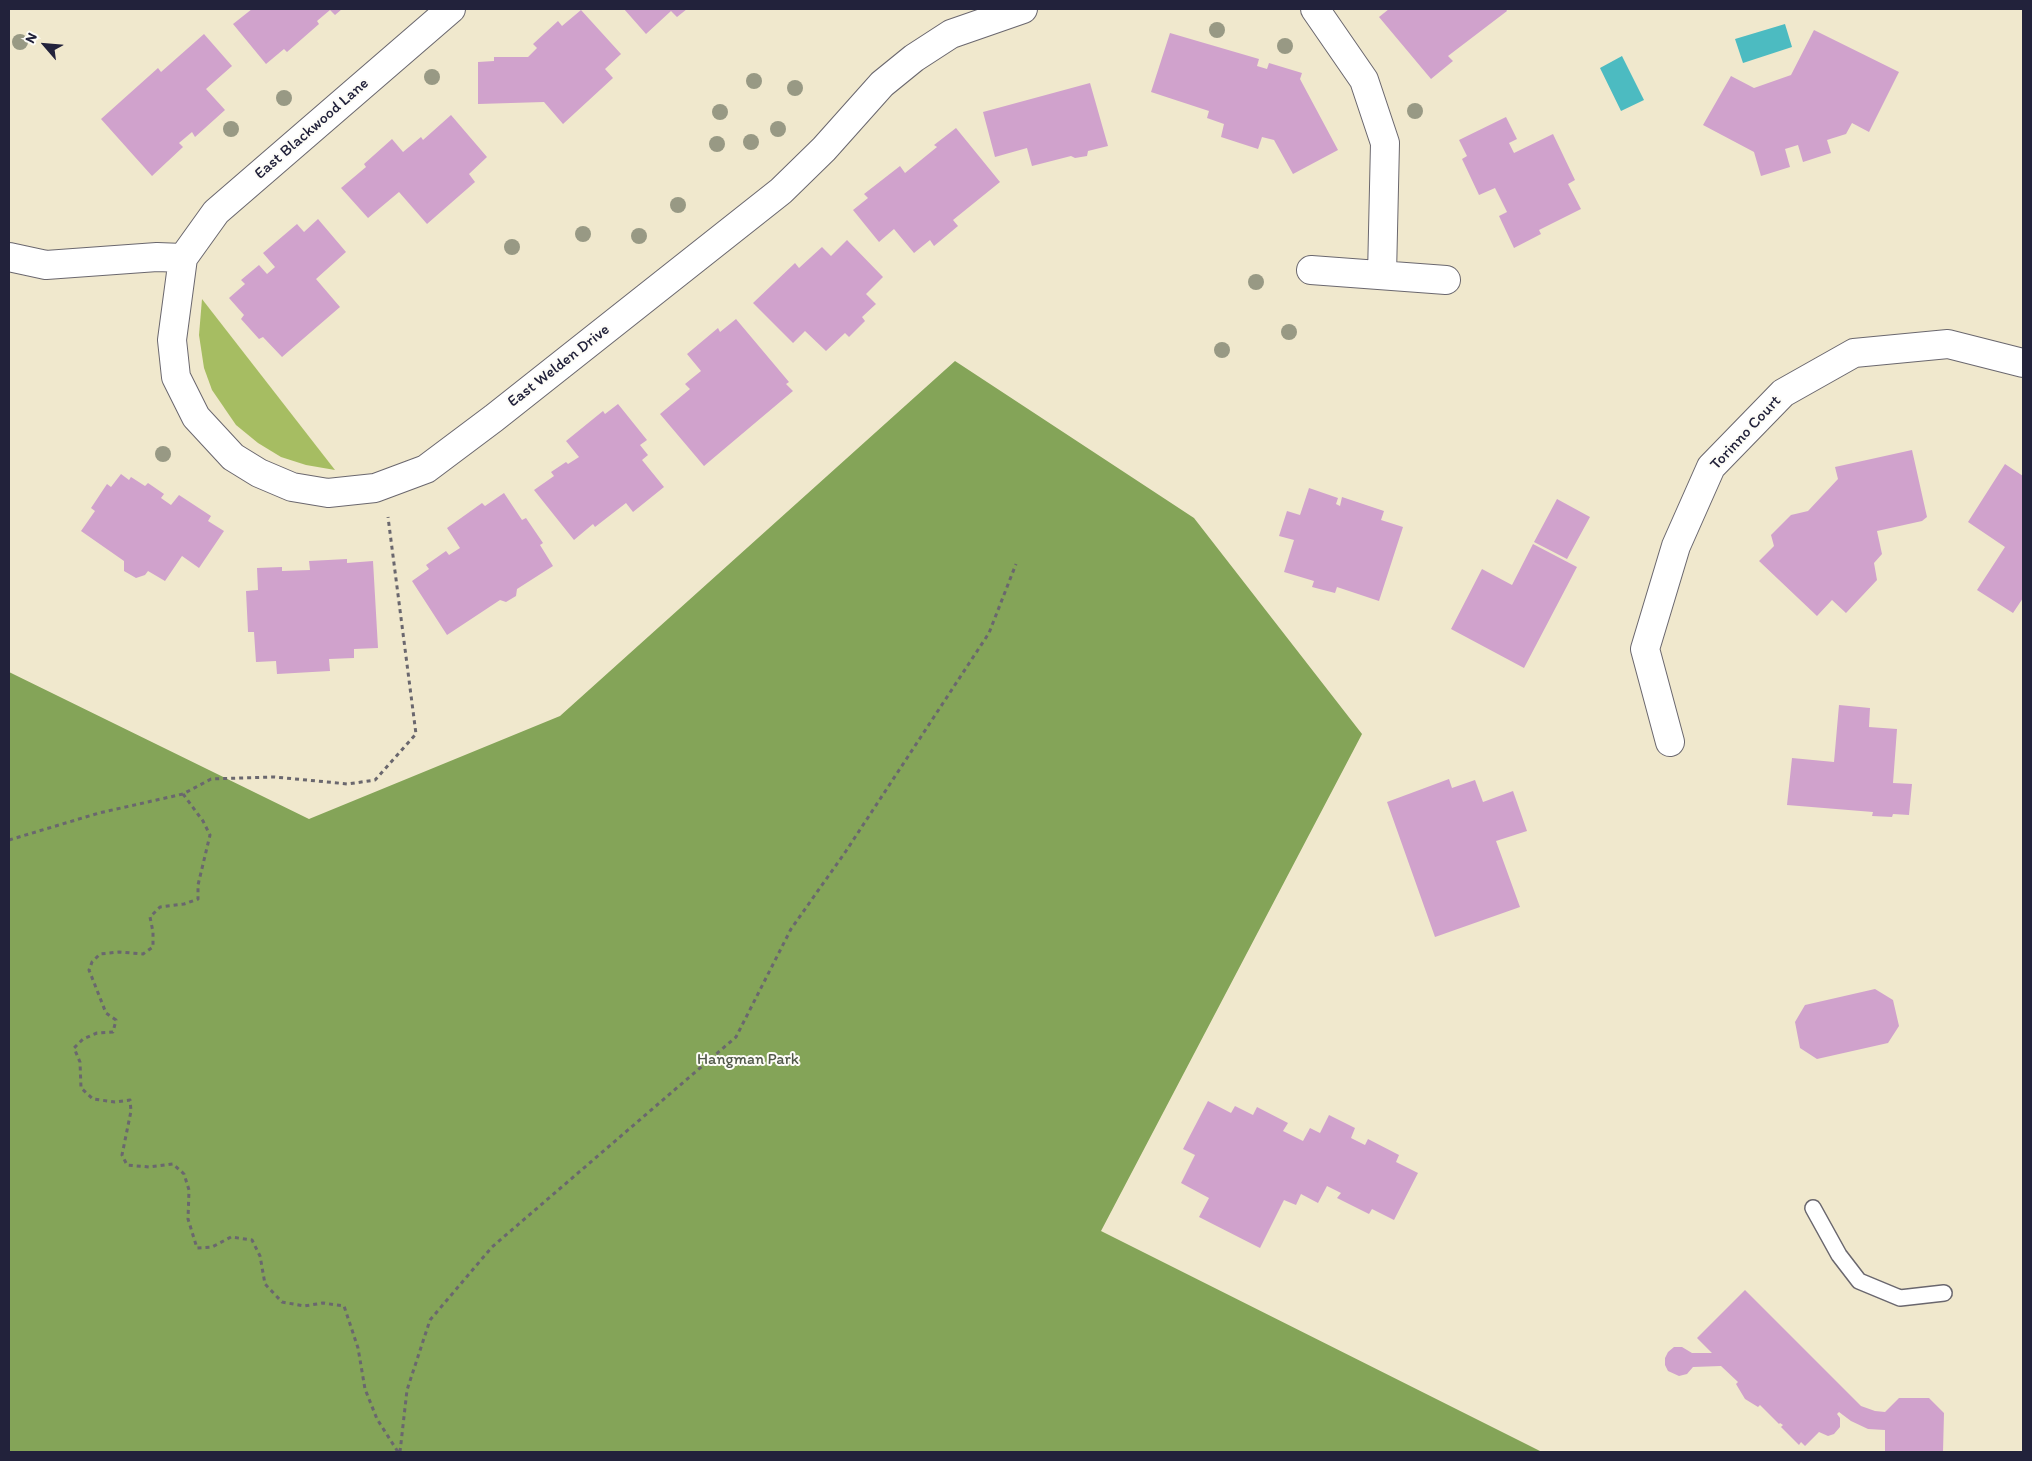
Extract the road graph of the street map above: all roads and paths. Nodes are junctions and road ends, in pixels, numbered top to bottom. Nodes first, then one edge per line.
1 (451, 9) edge
2 (1023, 9) edge
3 (1315, 9) edge
4 (9, 257) edge
5 (183, 258) junction
6 (1311, 270) dead end
7 (1382, 275) junction
8 (1446, 280) dead end
9 (2023, 363) edge
10 (388, 517) dead end
11 (1016, 564) dead end
12 (1670, 742) dead end
13 (183, 794) junction
14 (9, 840) edge
15 (1813, 1208) dead end
16 (1944, 1293) dead end
17 (399, 1452) edge

1 - 5 street, East Blackwood Lane
2 - 5 street, East Welden Drive
3 - 7 street
4 - 5 street
6 - 7 street
7 - 8 street
9 - 12 street, Torinno Court
10 - 13 path
11 - 17 path
13 - 14 path
13 - 17 path
15 - 16 lane

